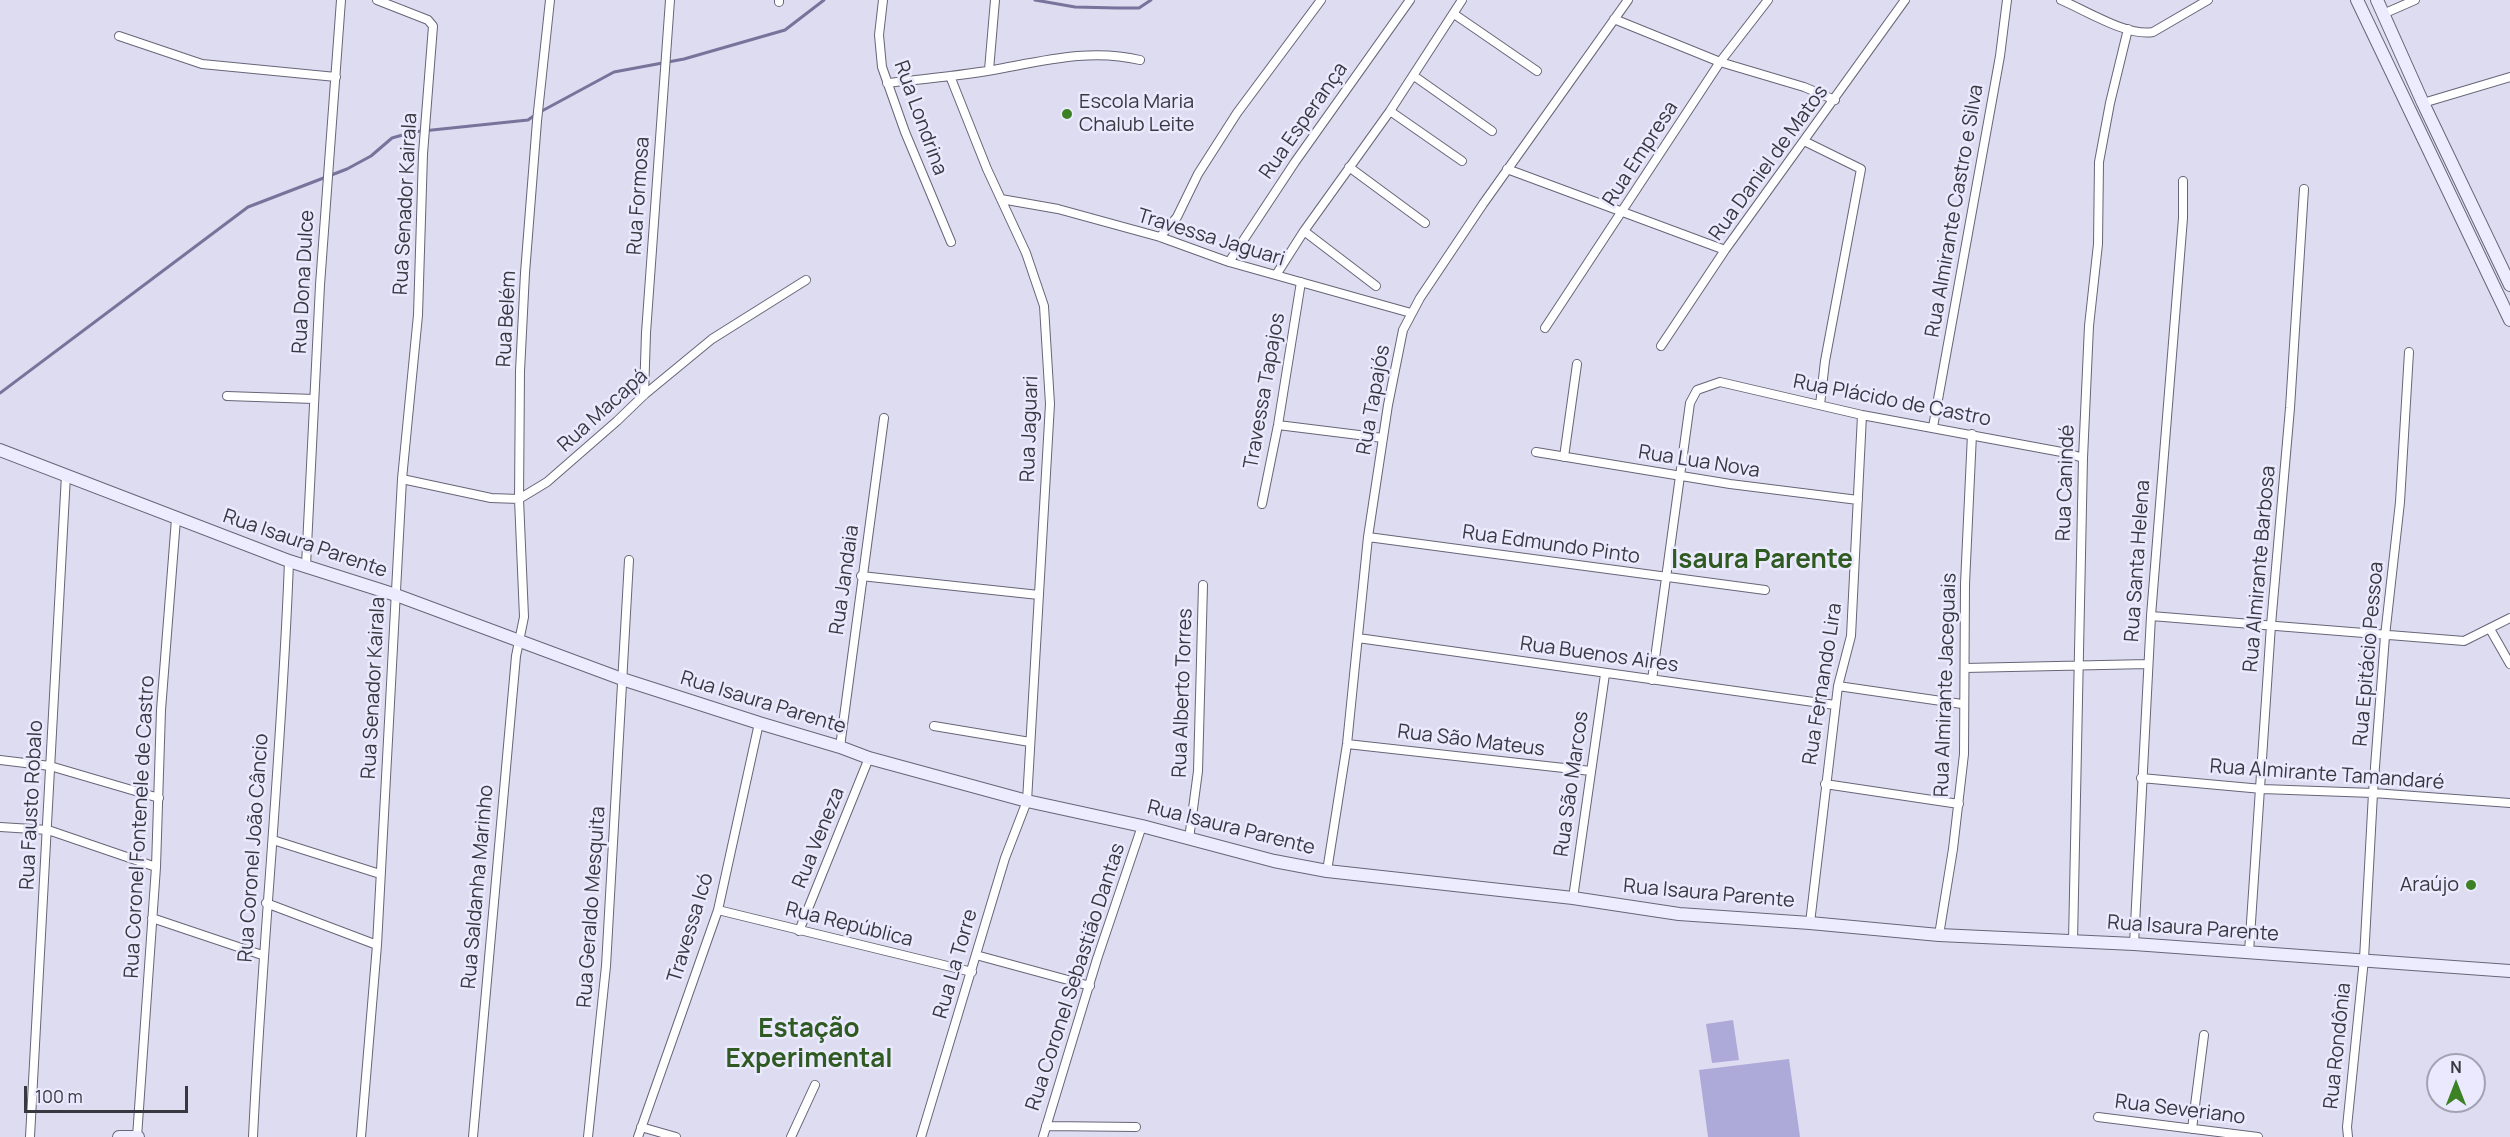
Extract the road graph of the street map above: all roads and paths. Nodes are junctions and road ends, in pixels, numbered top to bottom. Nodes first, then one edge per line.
1 (341, 0) edge
2 (377, 0) edge
3 (550, 0) edge
4 (670, 0) edge
5 (882, 0) edge
6 (1321, 0) edge
7 (1410, 0) edge
8 (1462, 0) edge
9 (1628, 0) edge
10 (1768, 0) edge
11 (1905, 0) edge
12 (2007, 0) edge
13 (2061, 0) edge
14 (2188, 0) edge
15 (2208, 0) edge
16 (2358, 0) edge
17 (2377, 0) edge
18 (2415, 0) edge
19 (995, 1) edge
20 (2193, 10) junction
21 (1454, 14) junction
22 (2383, 14) junction
23 (1614, 19) junction
24 (2127, 29) junction
25 (119, 36) dead end
26 (1140, 60) dead end
27 (1720, 63) junction
28 (989, 70) junction
29 (1537, 71) dead end
30 (950, 76) junction
31 (1414, 76) junction
32 (336, 77) junction
33 (2510, 77) edge
34 (887, 83) junction
35 (1835, 100) junction
36 (2423, 103) junction
37 (1390, 111) junction
38 (1492, 131) dead end
39 (1804, 141) junction
40 (1462, 161) dead end
41 (1349, 167) junction
42 (1507, 169) junction
43 (2183, 182) dead end
44 (2304, 189) dead end
45 (1001, 198) junction
46 (1623, 212) junction
47 (1425, 223) dead end
48 (1304, 231) junction
49 (1160, 237) junction
50 (951, 242) dead end
51 (1725, 250) junction
52 (1229, 262) junction
53 (1276, 275) junction
54 (806, 280) dead end
55 (1301, 282) junction
56 (2510, 285) edge
57 (1376, 286) dead end
58 (1411, 313) junction
59 (2510, 320) edge
60 (1545, 328) dead end
61 (1661, 346) dead end
62 (2409, 352) dead end
63 (1577, 364) dead end
64 (644, 395) junction
65 (227, 396) dead end
66 (314, 399) junction
67 (1820, 405) junction
68 (1862, 415) junction
69 (884, 418) dead end
70 (1278, 424) junction
71 (1933, 426) junction
72 (1972, 434) junction
73 (1383, 438) junction
74 (0, 450) edge
75 (1536, 452) dead end
76 (1564, 457) junction
77 (2083, 458) junction
78 (66, 476) junction
79 (1681, 476) junction
80 (402, 479) junction
81 (519, 499) junction
82 (1858, 500) junction
83 (1262, 504) dead end
84 (176, 519) junction
85 (1368, 537) junction
86 (628, 560) dead end
87 (289, 561) junction
88 (306, 566) junction
89 (861, 576) junction
90 (1666, 577) junction
91 (1203, 585) dead end
92 (1765, 590) dead end
93 (396, 595) junction
94 (1039, 595) junction
95 (2151, 615) junction
96 (2510, 618) edge
97 (2271, 625) junction
98 (2490, 629) junction
99 (2385, 636) junction
100 (1358, 638) junction
101 (519, 640) junction
102 (2077, 664) junction
103 (2148, 664) junction
104 (2510, 664) edge
105 (1965, 668) junction
106 (1605, 674) junction
107 (622, 679) junction
108 (1652, 680) junction
109 (1838, 686) junction
110 (1962, 704) junction
111 (1835, 705) junction
112 (759, 723) junction
113 (934, 726) dead end
114 (1030, 742) junction
115 (1347, 744) junction
116 (840, 747) junction
117 (869, 758) junction
118 (0, 760) edge
119 (50, 766) junction
120 (1591, 771) junction
121 (2141, 778) junction
122 (1825, 784) junction
123 (2262, 789) junction
124 (2373, 793) junction
125 (159, 798) junction
126 (1027, 801) junction
127 (2510, 803) edge
128 (1959, 804) junction
129 (0, 826) edge
130 (1142, 826) junction
131 (48, 830) junction
132 (1189, 839) junction
133 (273, 840) junction
134 (156, 867) junction
135 (1327, 872) junction
136 (380, 874) junction
137 (1573, 898) junction
138 (266, 903) junction
139 (718, 910) junction
140 (152, 918) junction
141 (1810, 923) junction
142 (799, 931) junction
143 (1939, 935) junction
144 (2073, 941) junction
145 (2134, 944) junction
146 (377, 945) junction
147 (2249, 952) junction
148 (976, 954) junction
149 (262, 955) junction
150 (2364, 959) junction
151 (2510, 971) edge
152 (972, 972) junction
153 (1090, 986) junction
154 (2204, 1035) dead end
155 (815, 1084) dead end
156 (2098, 1117) dead end
157 (1046, 1126) junction
158 (641, 1127) junction
159 (1136, 1127) dead end
160 (2192, 1129) junction
161 (30, 1137) edge
162 (119, 1137) edge
163 (137, 1137) edge
164 (253, 1137) edge
165 (361, 1137) edge
166 (473, 1137) edge
167 (588, 1137) edge
168 (638, 1137) edge
169 (676, 1137) edge
170 (791, 1137) edge
171 (921, 1137) edge
172 (1043, 1137) edge
173 (2258, 1137) edge
174 (2348, 1137) edge

1 - 32 street, Rua Dona Dulce
2 - 80 street, Rua Senador Kairala
3 - 81 street, Rua Belém
4 - 64 street, Rua Formosa
5 - 34 street, Rua Londrina
6 - 49 street
7 - 52 street, Rua Esperança
8 - 21 street
9 - 23 street, Rua Tapajós
10 - 27 street, Rua Empresa
11 - 35 street, Rua Daniel de Matos
12 - 71 street, Rua Almirante Castro e Silva
13 - 24 street
14 - 20 street
15 - 20 street
16 - 59 street
17 - 22 street
18 - 22 street
19 - 28 street
20 - 24 street
21 - 29 street
21 - 31 street
22 - 36 street
23 - 27 street
23 - 42 street, Rua Tapajós
24 - 77 street, Rua Canindé
25 - 32 street
26 - 28 street
27 - 35 street
27 - 46 street, Rua Empresa
28 - 30 street
30 - 34 street
30 - 45 street, Rua Jaguari
31 - 37 street
31 - 38 street
32 - 66 street, Rua Dona Dulce
33 - 36 street
34 - 50 street, Rua Londrina
35 - 39 street, Rua Daniel de Matos
36 - 56 street
37 - 40 street
37 - 41 street
39 - 51 street, Rua Daniel de Matos
39 - 67 street
41 - 47 street
41 - 48 street
42 - 46 street
42 - 58 street, Rua Tapajós
43 - 95 street, Rua Santa Helena
44 - 97 street, Rua Almirante Barbosa
45 - 49 street, Travessa Jaguari
45 - 94 street, Rua Jaguari
46 - 51 street
46 - 60 street, Rua Empresa
48 - 53 street
48 - 57 street
49 - 52 street, Travessa Jaguari
51 - 61 street, Rua Daniel de Matos
52 - 53 street, Travessa Jaguari
53 - 55 street, Travessa Jaguari
54 - 64 street, Rua Macapá
55 - 58 street, Travessa Jaguari
55 - 70 street, Travessa Tapajos
58 - 73 street, Rua Tapajós
62 - 99 street, Rua Epitácio Pessoa
63 - 76 street
64 - 81 street, Rua Macapá
65 - 66 street
66 - 88 street, Rua Dona Dulce
67 - 68 street, Rua Plácido de Castro
67 - 79 street, Rua Plácido de Castro
68 - 71 street, Rua Plácido de Castro
68 - 82 street, Rua Fernando Lira
69 - 89 street, Rua Jandaia
70 - 73 street
70 - 83 street, Travessa Tapajos
71 - 72 street, Rua Plácido de Castro
72 - 77 street, Rua Plácido de Castro
72 - 105 street, Rua Almirante Jaceguais
73 - 85 street, Rua Tapajós
74 - 78 street, Rua Isaura Parente
75 - 76 street, Rua Lua Nova
76 - 79 street, Rua Lua Nova
77 - 102 street, Rua Canindé
78 - 84 street, Rua Isaura Parente
78 - 119 street, Rua Fausto Robalo
79 - 82 street, Rua Lua Nova
79 - 90 street
80 - 81 street
80 - 93 street, Rua Senador Kairala
81 - 101 street, Rua Belém
82 - 109 street, Rua Fernando Lira
84 - 87 street, Rua Isaura Parente
84 - 125 street, Rua Coronel Fontenele de Castro
85 - 90 street, Rua Edmundo Pinto
85 - 100 street, Rua Tapajós
86 - 107 street, Rua Geraldo Mesquita
87 - 88 street, Rua Isaura Parente
87 - 133 street, Rua Coronel João Câncio
88 - 93 street, Rua Isaura Parente
89 - 94 street
89 - 116 street, Rua Jandaia
90 - 92 street, Rua Edmundo Pinto
90 - 108 street
91 - 132 street, Rua Alberto Torres
93 - 101 street, Rua Isaura Parente
93 - 136 street, Rua Senador Kairala
94 - 114 street, Rua Jaguari
95 - 97 street
95 - 103 street, Rua Santa Helena
96 - 98 street
97 - 99 street
97 - 123 street, Rua Almirante Barbosa
98 - 99 street
98 - 104 street
99 - 124 street, Rua Epitácio Pessoa
100 - 106 street, Rua Buenos Aires
100 - 115 street, Rua Tapajós
101 - 107 street, Rua Isaura Parente
101 - 166 street, Rua Saldanha Marinho
102 - 103 street
102 - 105 street
102 - 144 street, Rua Canindé
103 - 121 street, Rua Santa Helena
105 - 110 street, Rua Almirante Jaceguais
106 - 108 street, Rua Buenos Aires
106 - 120 street, Rua São Marcos
107 - 112 street, Rua Isaura Parente
107 - 167 street, Rua Geraldo Mesquita
108 - 111 street, Rua Buenos Aires
109 - 110 street
109 - 111 street, Rua Fernando Lira
110 - 128 street, Rua Almirante Jaceguais
111 - 122 street, Rua Fernando Lira
112 - 116 street, Rua Isaura Parente
112 - 139 street, Travessa Icó
113 - 114 street
114 - 126 street, Rua Jaguari
115 - 120 street, Rua São Mateus
115 - 135 street, Rua Tapajós
116 - 117 street, Rua Isaura Parente
117 - 126 street, Rua Isaura Parente
117 - 142 street, Rua Veneza
118 - 119 street
119 - 125 street
119 - 131 street, Rua Fausto Robalo
120 - 137 street, Rua São Marcos
121 - 123 street, Rua Almirante Tamandaré
121 - 145 street, Rua Santa Helena
122 - 128 street
122 - 141 street, Rua Fernando Lira
123 - 124 street, Rua Almirante Tamandaré
123 - 147 street, Rua Almirante Barbosa
124 - 127 street, Rua Almirante Tamandaré
124 - 150 street, Rua Epitácio Pessoa
125 - 134 street, Rua Coronel Fontenele de Castro
126 - 130 street, Rua Isaura Parente
126 - 148 street, Rua La Torre
128 - 143 street, Rua Almirante Jaceguais
129 - 131 street
130 - 132 street, Rua Isaura Parente
130 - 153 street, Rua Coronel Sebastião Dantas
131 - 134 street
131 - 161 street, Rua Fausto Robalo
132 - 135 street, Rua Isaura Parente
133 - 136 street
133 - 138 street, Rua Coronel João Câncio
134 - 140 street, Rua Coronel Fontenele de Castro
135 - 137 street, Rua Isaura Parente
136 - 146 street, Rua Senador Kairala
137 - 141 street, Rua Isaura Parente
138 - 146 street
138 - 149 street, Rua Coronel João Câncio
139 - 142 street, Rua República
139 - 158 street, Travessa Icó
140 - 149 street
140 - 163 street, Rua Coronel Fontenele de Castro
141 - 143 street, Rua Isaura Parente
142 - 152 street, Rua República
143 - 144 street, Rua Isaura Parente
144 - 145 street, Rua Isaura Parente
145 - 147 street, Rua Isaura Parente
146 - 165 street, Rua Senador Kairala
147 - 150 street, Rua Isaura Parente
148 - 152 street, Rua La Torre
148 - 153 street
149 - 164 street, Rua Coronel João Câncio
150 - 151 street, Rua Isaura Parente
150 - 174 street, Rua Rondônia
152 - 171 street, Rua La Torre
153 - 157 street, Rua Coronel Sebastião Dantas
154 - 160 street
155 - 170 street
156 - 160 street, Rua Severiano
157 - 159 street
157 - 172 street, Rua Coronel Sebastião Dantas
158 - 168 street, Travessa Icó
158 - 169 street
160 - 173 street, Rua Severiano
162 - 163 street

